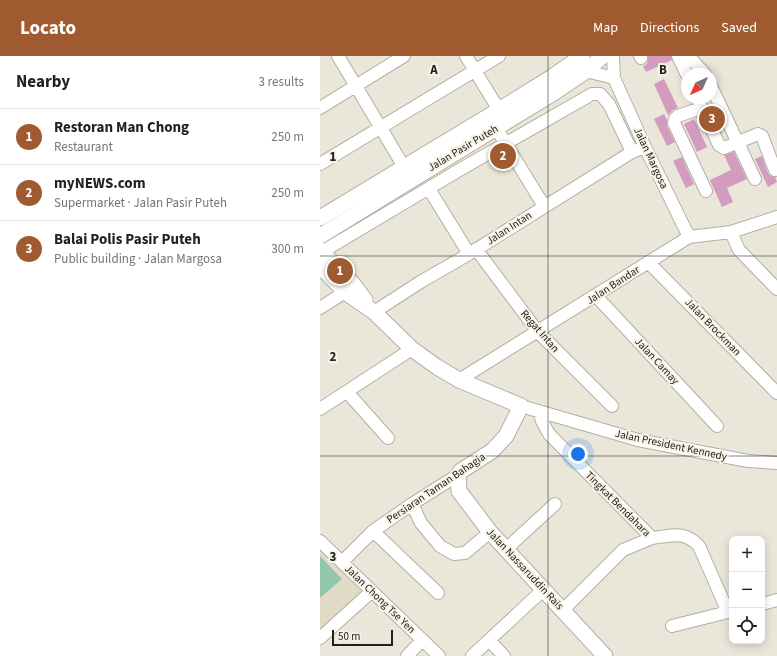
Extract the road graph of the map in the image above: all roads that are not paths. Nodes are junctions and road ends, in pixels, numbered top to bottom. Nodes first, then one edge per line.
1 (338, 56) edge
2 (404, 56) edge
3 (466, 56) edge
4 (499, 56) edge
5 (582, 56) edge
6 (603, 56) edge
7 (613, 56) edge
8 (685, 58) edge
9 (686, 68) edge
10 (699, 68) edge
11 (475, 71) junction
12 (586, 71) junction
13 (614, 78) junction
14 (356, 85) junction
15 (717, 98) edge
16 (697, 104) edge
17 (699, 104) edge
18 (320, 108) edge
19 (499, 110) junction
20 (381, 128) junction
21 (496, 128) junction
22 (738, 142) junction
23 (506, 143) junction
24 (645, 147) junction
25 (632, 152) junction
26 (320, 164) edge
27 (404, 167) junction
28 (776, 170) dead end
29 (755, 179) dead end
30 (428, 189) junction
31 (706, 191) dead end
32 (544, 206) junction
33 (777, 217) edge
34 (320, 218) edge
35 (731, 232) junction
36 (320, 236) edge
37 (690, 237) junction
38 (473, 252) junction
39 (320, 255) edge
40 (648, 262) junction
41 (777, 289) edge
42 (345, 292) junction
43 (596, 296) junction
44 (320, 308) edge
45 (374, 312) junction
46 (538, 332) junction
47 (412, 349) junction
48 (459, 380) junction
49 (347, 392) junction
50 (777, 393) edge
51 (521, 406) junction
52 (612, 406) dead end
53 (320, 409) edge
54 (539, 411) junction
55 (717, 426) dead end
56 (388, 438) dead end
57 (777, 463) edge
58 (458, 475) junction
59 (412, 504) junction
60 (555, 504) dead end
61 (373, 531) junction
62 (490, 532) junction
63 (652, 538) junction
64 (320, 541) edge
65 (506, 549) junction
66 (342, 562) junction
67 (544, 589) junction
68 (372, 591) junction
69 (438, 593) dead end
70 (777, 600) edge
71 (765, 603) edge
72 (563, 610) junction
73 (729, 610) edge
74 (729, 612) edge
75 (672, 626) dead end
76 (320, 638) edge
77 (422, 640) junction
78 (489, 640) junction
79 (600, 654) edge
80 (407, 656) edge
81 (439, 656) edge
82 (472, 656) edge
83 (504, 656) edge

1 - 14 street
2 - 14 street
3 - 11 street
4 - 11 street
5 - 19 main road, Jalan Pasir Puteh
6 - 12 main road, Jalan Pasir Puteh
7 - 13 street
8 - 9 street
8 - 10 street
11 - 19 street
11 - 20 street
12 - 13 street
12 - 21 main road, Jalan Pasir Puteh
13 - 24 street, Jalan Margosa
14 - 18 street
14 - 20 street
15 - 22 street
16 - 31 street
17 - 22 street
19 - 27 main road, Jalan Pasir Puteh
20 - 26 street
20 - 27 street
21 - 23 street
21 - 36 main road, Jalan Pasir Puteh
22 - 28 street
22 - 29 street
23 - 25 street
23 - 30 street
23 - 32 street
24 - 25 street, Jalan Intan
24 - 37 street, Jalan Margosa
25 - 32 street, Jalan Intan
27 - 34 main road, Jalan Pasir Puteh
30 - 38 street, Regat Intan
30 - 39 street
32 - 38 street, Jalan Intan
33 - 35 street, Jalan Bandar
35 - 37 street, Jalan Bandar
35 - 41 street
37 - 40 street, Jalan Bandar
38 - 45 street, Jalan Intan
38 - 46 street, Regat Intan
39 - 42 main road
39 - 45 main road
40 - 43 street, Jalan Bandar
40 - 50 street, Jalan Brockman
42 - 44 street
42 - 45 main road
43 - 46 street, Jalan Bandar
43 - 55 street, Jalan Camay
45 - 47 main road
46 - 48 street, Jalan Bandar
46 - 52 street, Regat Intan
47 - 48 main road
47 - 49 street
48 - 51 main road
49 - 53 street
49 - 56 street
51 - 54 street, Jalan President Kennedy
51 - 58 main road, Persiaran Taman Bahagia
54 - 57 street, Jalan President Kennedy
54 - 63 street, Tingkat Bendahara
58 - 59 street, Persiaran Taman Bahagia
58 - 62 main road, Jalan Nassaruddin Rais
59 - 61 street, Persiaran Taman Bahagia
59 - 62 street
60 - 65 street
61 - 66 street, Persiaran Taman Bahagia
61 - 69 street
62 - 65 main road, Jalan Nassaruddin Rais
63 - 72 street
63 - 73 street, Tingkat Bendahara
64 - 66 street, Jalan Chong Tse Yen
65 - 67 main road, Jalan Nassaruddin Rais
66 - 68 street, Jalan Chong Tse Yen
67 - 72 main road, Jalan Nassaruddin Rais
67 - 78 street
68 - 76 street
68 - 77 street, Jalan Chong Tse Yen
70 - 71 street
72 - 79 main road, Jalan Nassaruddin Rais
74 - 75 street
77 - 80 street
77 - 81 street, Jalan Chong Tse Yen
78 - 82 street
78 - 83 street

